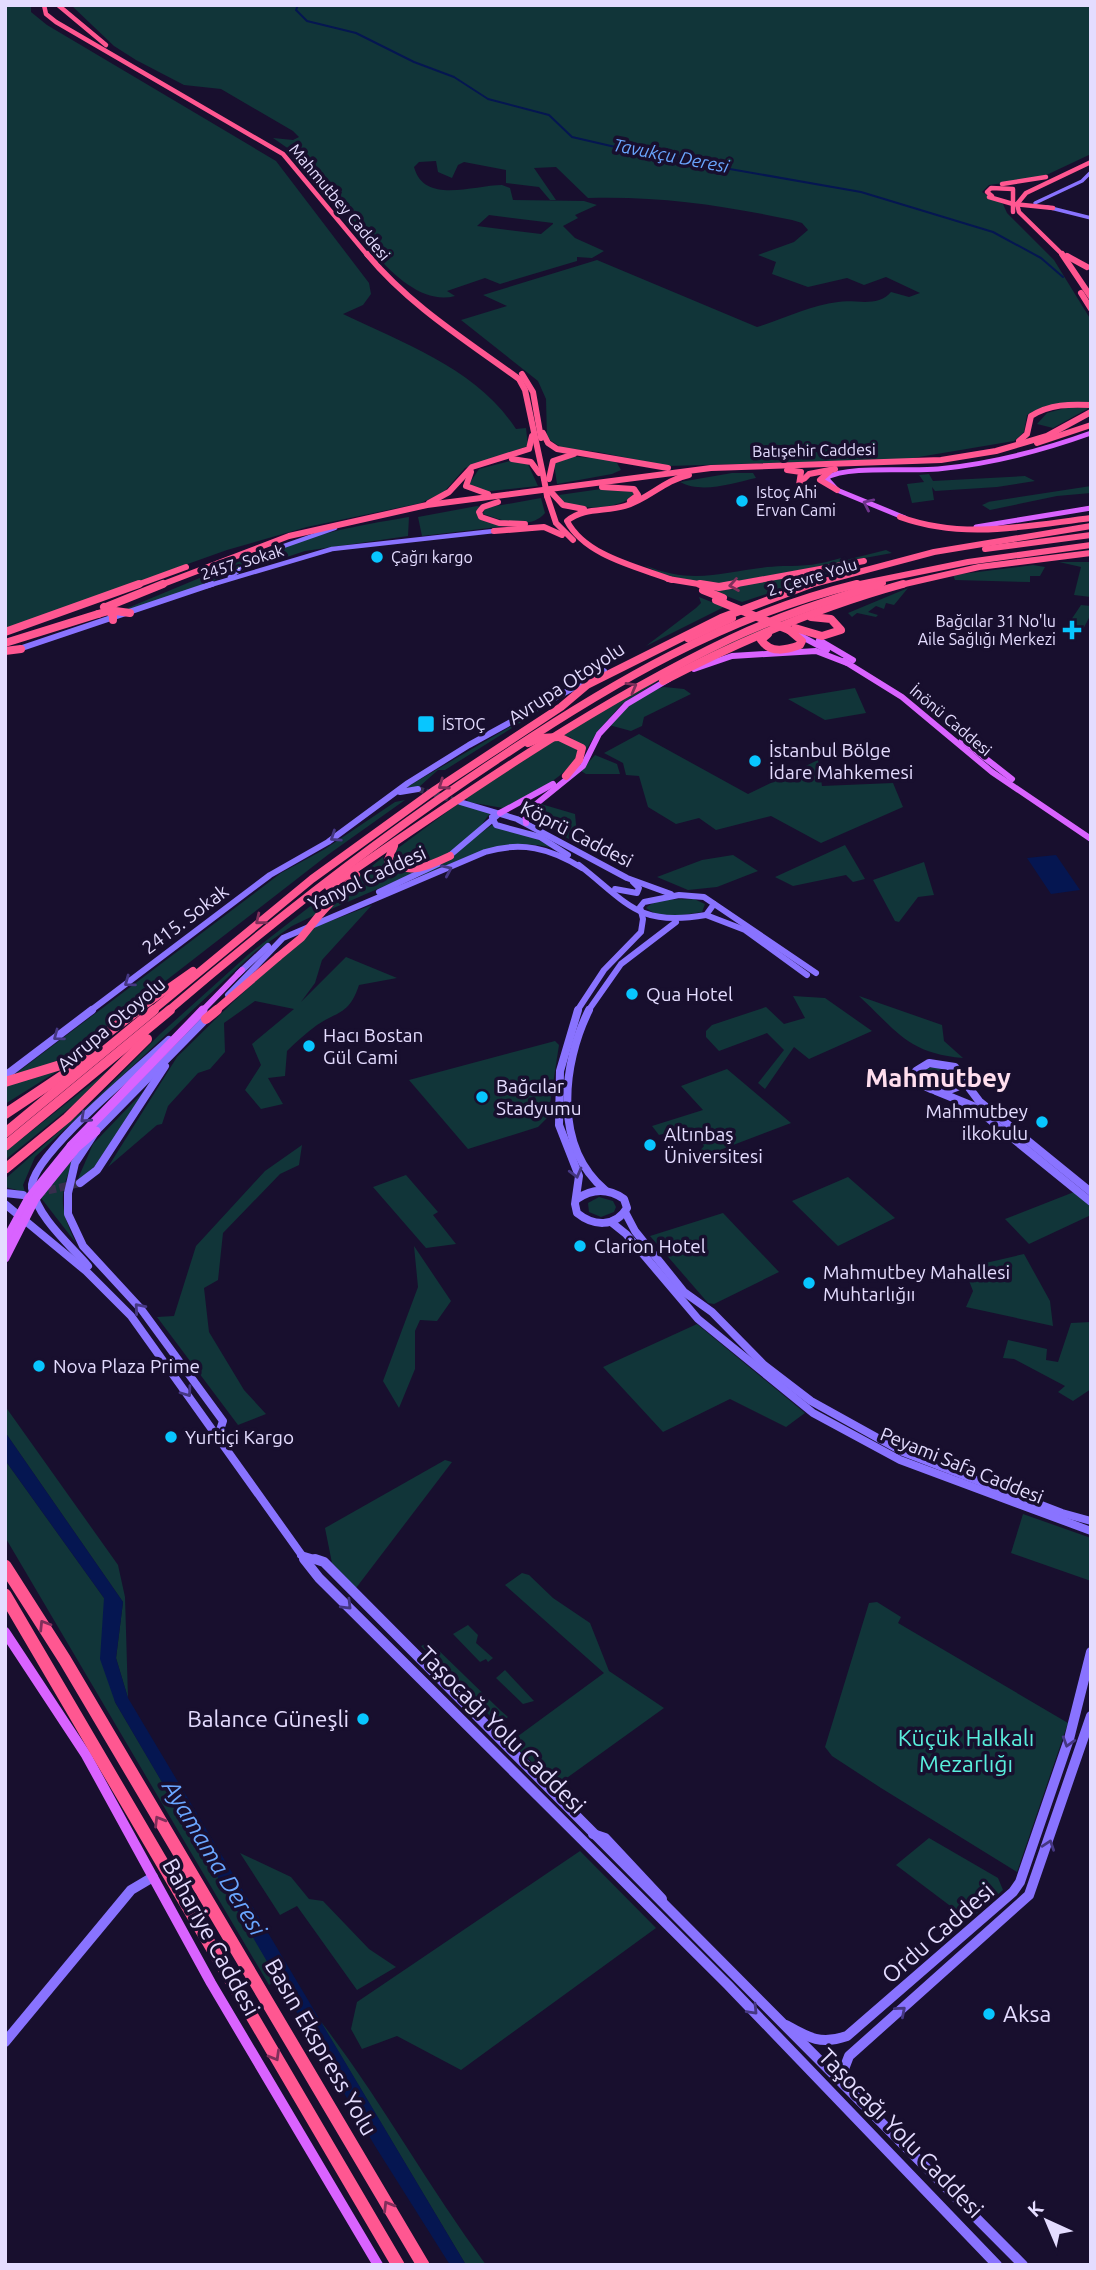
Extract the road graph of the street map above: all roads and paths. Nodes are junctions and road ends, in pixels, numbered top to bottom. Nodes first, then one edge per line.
1 (44, 5) edge
2 (58, 5) edge
3 (64, 10) junction
4 (45, 12) junction
5 (67, 28) junction
6 (88, 28) junction
7 (1091, 160) edge
8 (1066, 170) junction
9 (1091, 172) edge
10 (990, 197) junction
11 (1015, 201) junction
12 (1035, 203) junction
13 (1053, 208) junction
14 (1091, 218) edge
15 (1061, 253) junction
16 (1068, 261) junction
17 (1087, 267) dead end
18 (1091, 285) edge
19 (1091, 297) edge
20 (1091, 309) edge
21 (1088, 407) edge
22 (1081, 418) junction
23 (1091, 418) edge
24 (1091, 425) edge
25 (537, 427) junction
26 (1091, 433) edge
27 (1033, 444) junction
28 (985, 452) junction
29 (723, 468) junction
30 (752, 468) junction
31 (546, 479) junction
32 (565, 488) junction
33 (837, 489) junction
34 (531, 493) junction
35 (550, 497) junction
36 (1091, 508) edge
37 (384, 514) junction
38 (900, 517) junction
39 (1091, 522) edge
40 (525, 524) junction
41 (335, 528) junction
42 (494, 531) junction
43 (304, 532) junction
44 (573, 534) junction
45 (995, 541) junction
46 (1089, 541) edge
47 (584, 547) junction
48 (268, 552) junction
49 (1091, 553) edge
50 (1091, 559) edge
51 (278, 563) junction
52 (940, 569) junction
53 (958, 571) junction
54 (165, 575) junction
55 (230, 578) junction
56 (668, 579) junction
57 (883, 590) junction
58 (719, 599) junction
59 (109, 609) junction
60 (130, 613) junction
61 (40, 620) junction
62 (109, 622) junction
63 (702, 623) junction
64 (791, 627) junction
65 (777, 628) junction
66 (5, 632) edge
67 (5, 641) edge
68 (834, 648) junction
69 (21, 649) joint
70 (5, 652) edge
71 (847, 663) junction
72 (604, 671) joint
73 (663, 681) junction
74 (561, 707) junction
75 (599, 734) junction
76 (483, 769) junction
77 (566, 776) junction
78 (418, 789) tunnel mouth
79 (390, 796) junction
80 (460, 802) tunnel mouth
81 (517, 804) junction
82 (527, 810) junction
83 (500, 813) junction
84 (492, 817) junction
85 (526, 823) junction
86 (1091, 831) edge
87 (411, 832) junction
88 (1091, 839) edge
89 (396, 844) junction
90 (450, 856) junction
91 (582, 868) junction
92 (627, 878) junction
93 (600, 880) junction
94 (679, 895) junction
95 (714, 904) junction
96 (292, 908) junction
97 (642, 914) junction
98 (706, 915) junction
99 (676, 922) junction
100 (209, 963) junction
101 (242, 970) junction
102 (816, 973) dead end
103 (807, 975) dead end
104 (204, 982) junction
105 (172, 996) junction
106 (206, 1019) junction
107 (169, 1058) junction
108 (7, 1077) edge
109 (964, 1081) junction
110 (936, 1091) junction
111 (5, 1114) edge
112 (96, 1130) junction
113 (5, 1133) edge
114 (5, 1146) edge
115 (74, 1147) junction
116 (5, 1169) edge
117 (80, 1183) tunnel mouth
118 (605, 1190) junction
119 (1091, 1192) edge
120 (5, 1193) edge
121 (23, 1195) dead end
122 (577, 1199) junction
123 (1091, 1202) edge
124 (5, 1204) edge
125 (625, 1212) junction
126 (611, 1222) junction
127 (5, 1242) edge
128 (5, 1258) edge
129 (102, 1283) junction
130 (707, 1308) junction
131 (715, 1315) junction
132 (695, 1316) junction
133 (705, 1323) junction
134 (161, 1336) junction
135 (153, 1344) junction
136 (216, 1410) junction
137 (204, 1415) junction
138 (218, 1436) junction
139 (901, 1456) junction
140 (1091, 1521) edge
141 (1091, 1531) edge
142 (301, 1555) junction
143 (5, 1566) edge
144 (5, 1595) edge
145 (5, 1632) edge
146 (1091, 1652) edge
147 (1091, 1716) edge
148 (588, 1837) junction
149 (153, 1877) junction
150 (779, 2021) junction
151 (5, 2042) edge
152 (849, 2090) junction
153 (378, 2265) edge
154 (398, 2265) edge
155 (423, 2265) edge
156 (997, 2265) edge
157 (1023, 2265) edge

1 - 4 highway
2 - 3 highway, Mahmutbey Caddesi
3 - 4 highway
3 - 6 highway, Mahmutbey Caddesi
4 - 5 highway, Mahmutbey Caddesi
5 - 6 highway
5 - 25 highway, Mahmutbey Caddesi
6 - 25 highway, Mahmutbey Caddesi
7 - 8 highway
7 - 11 highway
8 - 10 highway
8 - 11 highway
9 - 12 main road
10 - 11 highway
10 - 12 highway, bridge
10 - 13 highway, bridge
11 - 15 highway
11 - 20 highway
12 - 13 main road
13 - 14 main road
15 - 16 highway
15 - 17 highway
16 - 18 highway
16 - 19 highway
21 - 22 highway, Batışehir Caddesi
21 - 22 highway
21 - 28 highway
22 - 28 highway, Batışehir Caddesi
23 - 27 highway, Batışehir Caddesi
24 - 27 highway
25 - 29 highway
25 - 31 highway, Mahmutbey Caddesi
25 - 37 highway
26 - 33 main road, Batışehir Caddesi
27 - 30 highway, Batışehir Caddesi
28 - 29 highway, Batışehir Caddesi
29 - 30 highway, Batışehir Caddesi
29 - 32 highway, Batışehir Caddesi
29 - 44 highway
30 - 33 highway
31 - 32 highway
31 - 34 highway
31 - 35 highway, Mahmutbey Caddesi, bridge
32 - 34 highway, Batışehir Caddesi
32 - 35 highway
38 -> 33 main road
34 - 37 highway
34 - 40 highway
34 - 41 highway
35 - 40 highway
35 - 44 highway, Mahmutbey Caddesi
35 - 47 highway, Mahmutbey Caddesi
36 - 38 main road
37 - 43 highway
38 - 39 highway
39 - 45 highway, Avrupa Otoyolu
40 - 42 highway
41 - 48 main road
41 - 59 highway
42 - 47 highway
42 - 51 main road, 2457. Sokak
43 - 54 highway
43 - 59 highway
44 - 56 highway
45 -> 56 highway
45 - 63 highway, Avrupa Otoyolu
46 - 52 highway
46 - 74 highway, 2. Çevre Yolu
46 - 76 highway, Avrupa Otoyolu
47 - 58 highway
48 - 51 main road
48 - 55 main road
49 - 52 highway
49 - 53 highway
50 - 53 highway
51 - 55 main road, 2457. Sokak
87 -> 52 highway
53 - 57 highway
54 - 59 highway
54 - 61 highway
55 - 60 main road, 2457. Sokak
56 - 58 highway
57 - 64 highway
57 - 68 highway
58 - 64 highway, bridge
59 - 60 highway
59 - 62 highway
59 - 67 highway, bridge
60 - 62 main road, 2457. Sokak
61 - 62 highway
61 - 66 highway
62 - 69 main road, 2457. Sokak
63 - 72 highway
63 - 74 highway, Avrupa Otoyolu
64 - 64 highway
64 - 65 highway
64 - 65 highway
64 - 68 main road, İnönü Caddesi
64 - 71 main road, İnönü Caddesi
65 - 73 highway
68 - 86 main road, İnönü Caddesi
69 - 70 highway
71 - 73 main road
71 - 88 main road, İnönü Caddesi
72 - 79 main road, 2415. Sokak
73 - 75 main road
74 -> 100 highway, Avrupa Otoyolu
75 - 77 main road, Yanyol Caddesi
75 - 82 main road
76 - 77 highway, bridge
76 - 96 highway, Avrupa Otoyolu
77 - 81 main road, Yanyol Caddesi
78 - 79 main road
79 -> 108 main road, 2415. Sokak
80 - 83 main road, Köprü Caddesi
81 - 82 main road
81 - 83 main road, Yanyol Caddesi
82 - 85 main road
83 - 84 main road, Yanyol Caddesi
83 - 85 main road, Köprü Caddesi
84 - 90 main road, Yanyol Caddesi
84 - 91 main road, Köprü Caddesi
85 - 92 main road, Köprü Caddesi
87 - 89 highway
87 - 96 highway
89 - 90 highway
89 - 106 highway, bridge
90 - 101 main road, Yanyol Caddesi
91 - 93 main road, Köprü Caddesi
106 -> 91 main road
92 - 93 main road
92 - 94 main road, Köprü Caddesi
93 - 97 main road, Köprü Caddesi
94 - 95 main road, Köprü Caddesi
94 - 97 main road
95 - 98 main road
95 - 102 main road
96 - 104 highway, Avrupa Otoyolu
97 - 99 main road
97 -> 122 main road
98 - 99 main road
98 - 103 main road
99 - 118 main road
100 - 105 highway, Avrupa Otoyolu
100 - 108 highway
101 - 115 main road
101 -> 129 main road, Yanyol Caddesi
104 - 114 highway, Avrupa Otoyolu
104 - 116 highway
105 - 111 highway
105 - 113 highway, Avrupa Otoyolu
106 - 107 main road
107 - 112 main road
107 - 117 main road
109 - 110 main road
109 - 110 main road
109 - 119 main road
110 - 123 main road
112 - 115 main road
134 -> 112 main road
115 - 127 main road, bridge
115 - 128 main road, bridge
118 - 122 main road
118 - 125 main road
120 - 121 main road
122 - 126 main road
124 - 129 main road, Taşocağı Yolu Caddesi
125 - 126 main road
125 - 130 main road, Peyami Safa Caddesi
126 - 132 main road, Peyami Safa Caddesi
129 - 135 main road, Taşocağı Yolu Caddesi
130 - 131 main road, Peyami Safa Caddesi
130 - 132 main road
131 - 133 main road
131 - 139 main road, Peyami Safa Caddesi
132 - 133 main road, Peyami Safa Caddesi
133 - 139 main road, Peyami Safa Caddesi
134 - 135 main road
134 - 136 main road
135 -> 137 main road, Taşocağı Yolu Caddesi
136 - 137 main road
136 - 138 main road
137 - 138 main road, Taşocağı Yolu Caddesi
138 - 142 main road, Taşocağı Yolu Caddesi
139 - 140 main road, Peyami Safa Caddesi
139 - 141 main road, Peyami Safa Caddesi
142 -> 148 main road, Taşocağı Yolu Caddesi
142 - 148 main road, Taşocağı Yolu Caddesi
155 -> 143 highway, Basın Ekspress Yolu
144 -> 154 highway
145 - 149 main road, Bahariye Caddesi
146 -> 150 main road, Ordu Caddesi
152 -> 147 main road, Ordu Caddesi
148 - 150 main road, Taşocağı Yolu Caddesi
148 -> 156 main road, Taşocağı Yolu Caddesi
149 - 151 main road
149 - 153 main road, Bahariye Caddesi
150 - 152 main road, Taşocağı Yolu Caddesi
152 - 157 main road, Taşocağı Yolu Caddesi

